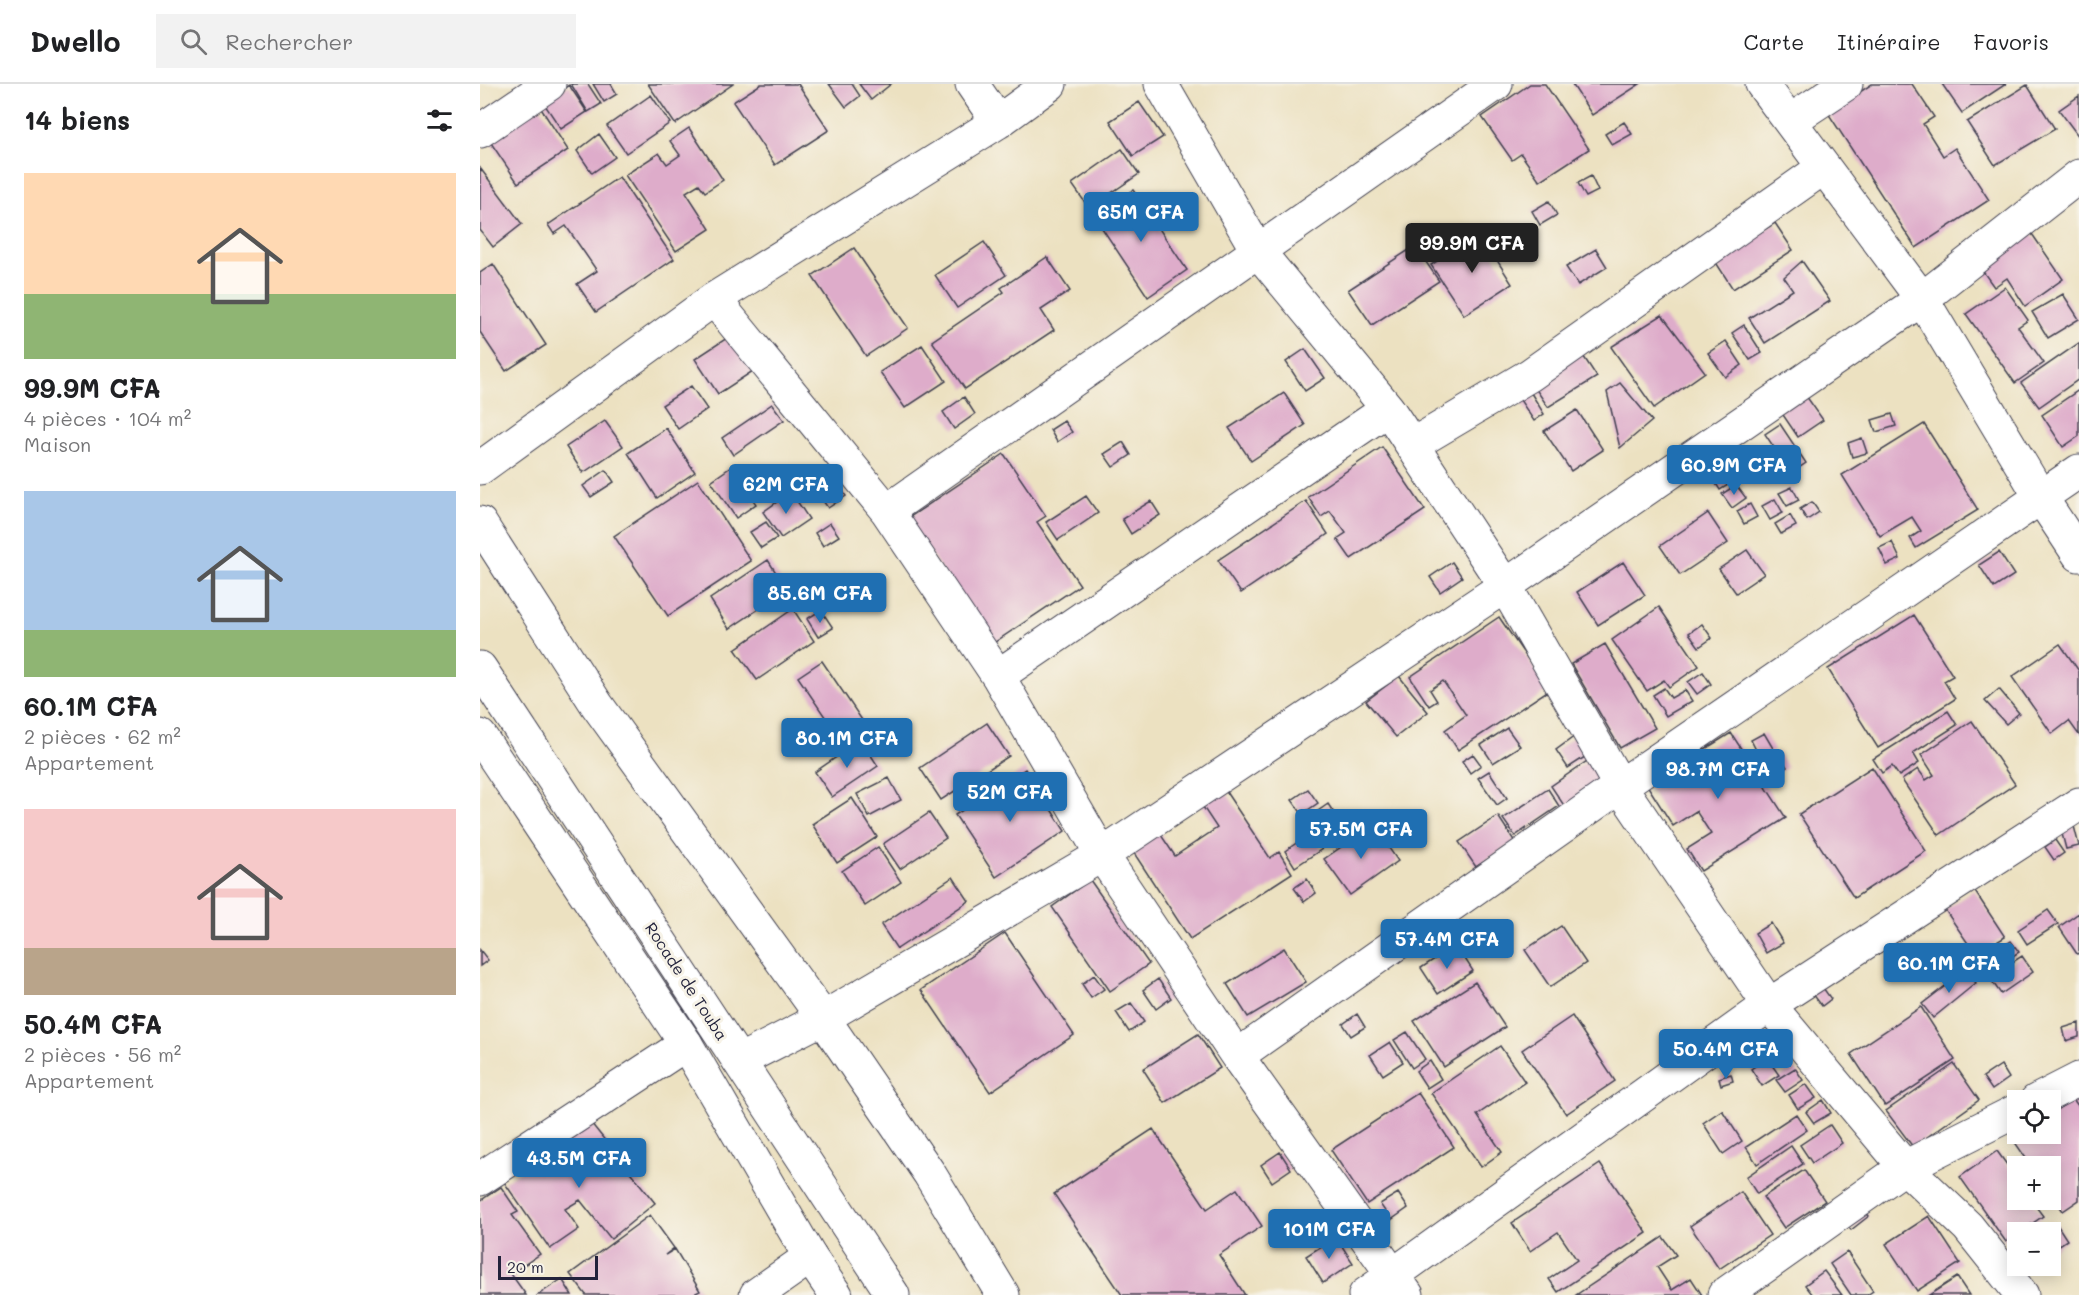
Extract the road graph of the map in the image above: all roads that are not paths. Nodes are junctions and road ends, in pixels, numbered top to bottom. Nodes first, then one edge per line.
1 (549, 84) edge
2 (972, 84) edge
3 (1050, 84) edge
4 (1161, 84) edge
5 (1496, 84) edge
6 (1762, 84) edge
7 (1846, 84) edge
8 (1790, 121) junction
9 (998, 122) junction
10 (480, 131) edge
11 (1823, 168) junction
12 (2079, 176) edge
13 (1257, 250) junction
14 (714, 298) junction
15 (1922, 299) junction
16 (1388, 409) junction
17 (1412, 445) junction
18 (480, 468) edge
19 (2079, 471) edge
20 (2040, 496) junction
21 (887, 511) junction
22 (480, 523) edge
23 (2079, 555) edge
24 (1505, 586) junction
25 (480, 668) edge
26 (998, 676) junction
27 (480, 736) edge
28 (1620, 786) junction
29 (2079, 804) edge
30 (1102, 855) junction
31 (1769, 1005) junction
32 (823, 1018) junction
33 (686, 1044) junction
34 (1237, 1056) junction
35 (739, 1061) junction
36 (2079, 1079) edge
37 (2058, 1090) edge
38 (2007, 1116) edge
39 (1905, 1167) junction
40 (480, 1179) edge
41 (810, 1257) junction
42 (1401, 1285) edge
43 (756, 1295) edge
44 (836, 1295) edge
45 (893, 1295) edge
46 (1004, 1295) edge
47 (1365, 1295) edge
48 (1724, 1295) edge
49 (2022, 1295) edge

1 - 10 street
2 - 9 street
3 - 9 street
4 - 13 street
5 - 13 street
6 - 8 street
7 - 8 street
8 - 11 street
9 - 14 street
11 - 15 street
11 - 17 street
12 - 15 street
13 - 16 street
13 - 21 street
14 - 18 street
14 - 21 street
15 - 20 street
15 - 24 street
16 - 17 street
16 - 26 street
17 - 24 street
19 - 20 street
20 - 23 street
20 - 28 street
21 - 26 street
22 - 32 street
24 - 28 street
24 - 30 street
25 - 35 street, Rocade de Touba
26 - 30 street
27 - 33 street
28 - 31 street
28 - 34 street
29 - 31 street
30 - 32 street
30 - 34 street
31 - 39 street
31 - 42 street
32 - 35 street
32 - 46 street
33 - 40 street
33 - 41 street
34 - 42 street
35 - 45 street, Rocade de Touba
36 - 37 street
38 - 39 street
39 - 48 street
39 - 49 street
41 - 43 street
41 - 44 street
42 - 47 street

